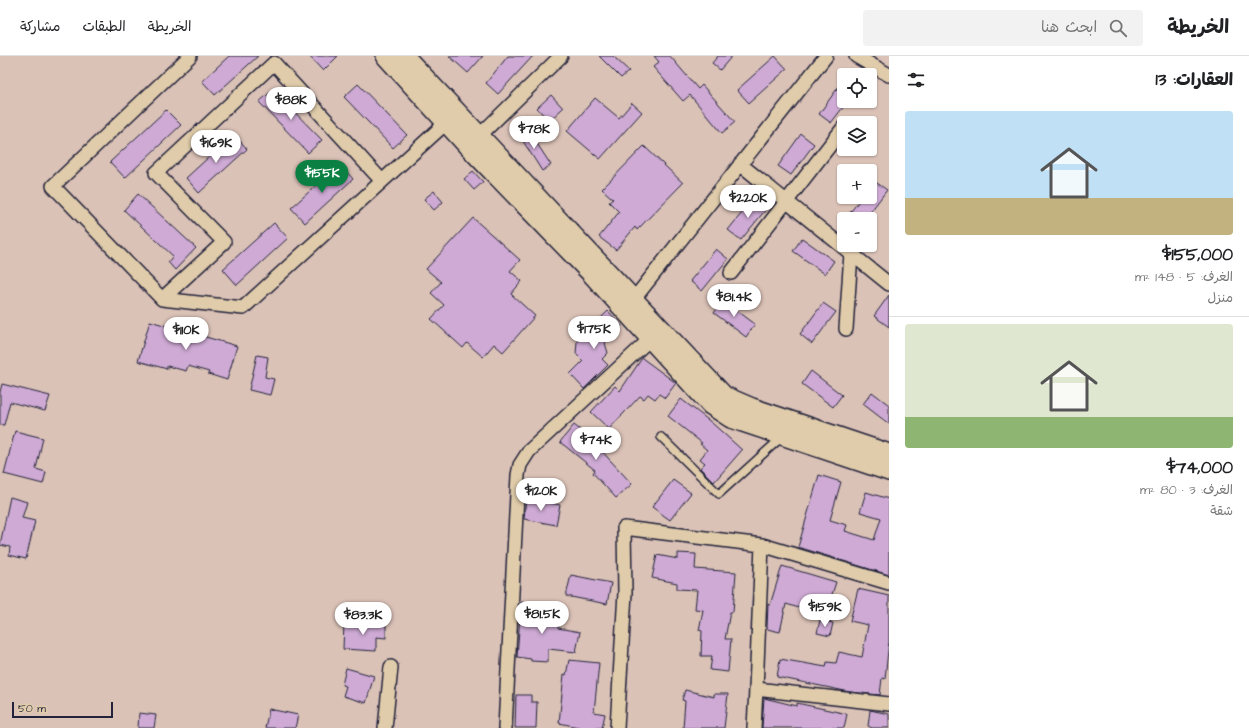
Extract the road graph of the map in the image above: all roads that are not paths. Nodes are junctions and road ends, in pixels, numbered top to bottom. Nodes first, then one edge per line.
1 (190, 56) edge
2 (386, 56) edge
3 (404, 56) edge
4 (562, 56) edge
5 (826, 56) edge
6 (856, 56) edge
7 (889, 75) edge
8 (447, 122) junction
9 (837, 136) edge
10 (474, 141) junction
11 (740, 164) junction
12 (382, 181) junction
13 (786, 201) junction
14 (851, 253) junction
15 (731, 273) dead end
16 (889, 284) edge
17 (162, 299) junction
18 (628, 303) junction
19 (846, 329) dead end
20 (650, 339) junction
21 (784, 435) junction
22 (661, 436) dead end
23 (888, 465) edge
24 (762, 545) junction
25 (889, 583) edge
26 (391, 667) dead end
27 (756, 689) junction
28 (889, 704) edge
29 (386, 728) edge
30 (505, 728) edge
31 (617, 728) edge
32 (754, 728) edge

1 - 17 street
2 - 8 street
3 - 10 street
4 - 10 street
5 - 11 street
6 - 7 street
8 - 10 street
8 - 12 street
9 - 13 street
10 - 18 street
11 - 13 street
11 - 18 street
12 - 17 street
12 - 17 street
13 - 14 street
13 - 15 street
14 - 16 street
14 - 19 street
18 - 20 street
18 - 23 street
20 - 21 street
20 - 30 street
21 - 22 lane
21 - 23 street
24 - 25 street
24 - 27 street
24 - 31 street
26 - 29 street
27 - 28 street
27 - 32 street

